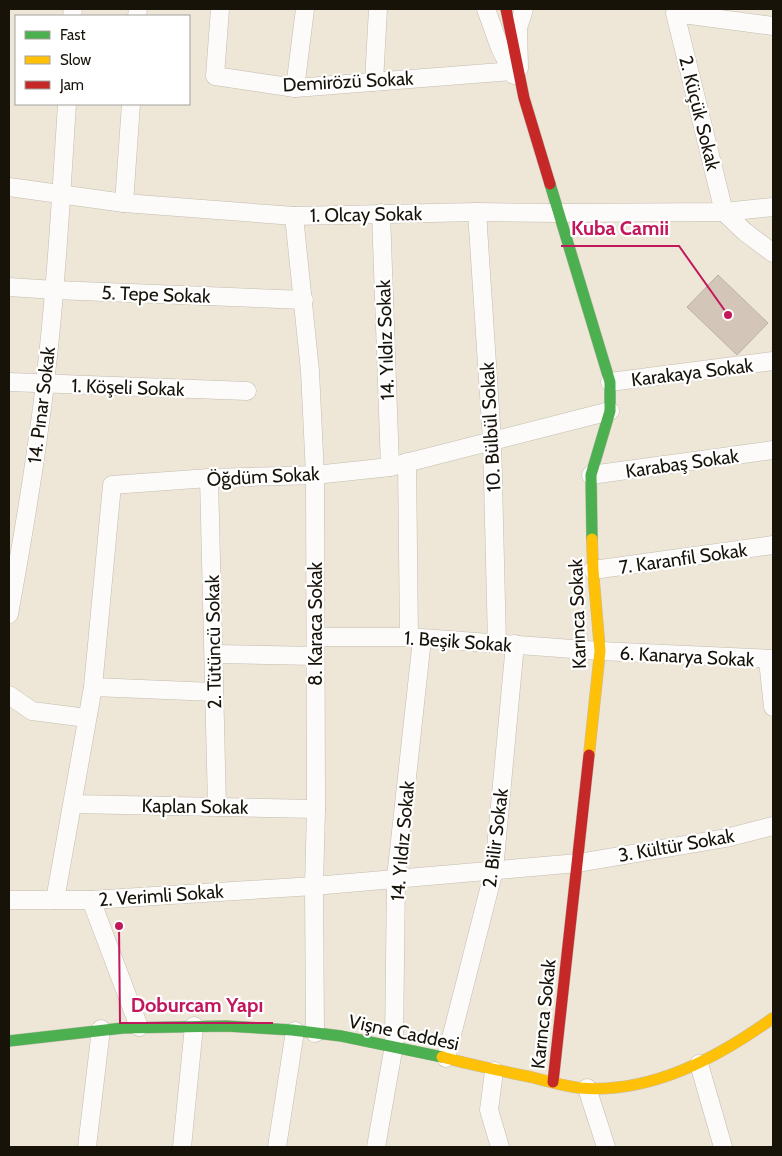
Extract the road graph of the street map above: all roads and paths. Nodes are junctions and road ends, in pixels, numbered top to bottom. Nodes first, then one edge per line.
1 (220, 9) edge
2 (305, 9) edge
3 (378, 9) edge
4 (506, 9) edge
5 (524, 9) edge
6 (487, 13) edge
7 (773, 26) edge
8 (516, 70) junction
9 (374, 82) junction
10 (295, 88) junction
11 (524, 98) joint
12 (67, 105) edge
13 (131, 105) edge
14 (9, 187) edge
15 (62, 194) junction
16 (124, 204) junction
17 (773, 207) edge
18 (477, 212) junction
19 (724, 212) junction
20 (381, 213) junction
21 (559, 213) junction
22 (294, 216) junction
23 (773, 254) edge
24 (9, 286) edge
25 (55, 290) junction
26 (304, 300) junction
27 (773, 362) edge
28 (9, 382) edge
29 (610, 382) junction
30 (45, 383) junction
31 (247, 391) dead end
32 (610, 411) junction
33 (492, 440) junction
34 (773, 450) edge
35 (398, 464) junction
36 (315, 474) junction
37 (591, 475) junction
38 (209, 478) junction
39 (773, 546) edge
40 (593, 570) junction
41 (9, 614) edge
42 (316, 636) junction
43 (415, 638) junction
44 (497, 643) junction
45 (515, 644) junction
46 (600, 651) junction
47 (214, 654) junction
48 (315, 656) junction
49 (771, 659) edge
50 (92, 687) junction
51 (214, 692) junction
52 (9, 695) edge
53 (773, 707) edge
54 (88, 718) junction
55 (73, 804) junction
56 (217, 806) junction
57 (316, 809) junction
58 (773, 826) edge
59 (578, 863) junction
60 (494, 870) junction
61 (396, 878) junction
62 (314, 886) junction
63 (9, 900) edge
64 (55, 900) junction
65 (91, 900) junction
66 (773, 1018) edge
67 (194, 1026) junction
68 (139, 1027) junction
69 (101, 1030) junction
70 (295, 1031) junction
71 (314, 1033) junction
72 (9, 1041) edge
73 (394, 1045) junction
74 (446, 1058) junction
75 (699, 1064) junction
76 (494, 1071) junction
77 (553, 1082) junction
78 (587, 1088) junction
79 (86, 1147) edge
80 (182, 1147) edge
81 (277, 1147) edge
82 (376, 1147) edge
83 (500, 1147) edge
84 (606, 1147) edge
85 (723, 1147) edge

1 - 10 street, Demirözü Sokak
2 - 10 street
3 - 9 street
4 - 8 street
5 - 8 street
6 - 8 street
7 - 19 street, 2. Küçük Sokak
8 - 9 street, Demirözü Sokak
8 - 11 street
9 - 10 street, Demirözü Sokak
11 - 21 street, Karınca Sokak
12 - 15 street, 14. Pınar Sokak
13 - 16 street
14 - 15 street, 1. Olcay Sokak
15 - 16 street, 1. Olcay Sokak
15 - 25 street, 14. Pınar Sokak
16 - 22 street, 1. Olcay Sokak
17 - 19 street, 1. Olcay Sokak
18 - 20 street, 1. Olcay Sokak
18 - 21 street, 1. Olcay Sokak
18 - 33 street, 10. Bülbül Sokak
19 - 21 street, 1. Olcay Sokak
19 - 23 street
20 - 22 street, 1. Olcay Sokak
20 - 35 street, 14. Yıldız Sokak
21 - 29 street, Karınca Sokak
22 - 26 street, 8. Karaca Sokak
24 - 25 street, 5. Tepe Sokak
25 - 26 street, 5. Tepe Sokak
25 - 30 street, 14. Pınar Sokak
26 - 36 street, 8. Karaca Sokak
27 - 29 street, Karakaya Sokak
28 - 30 street, 1. Köşeli Sokak
29 - 32 street, Karınca Sokak
30 - 31 street, 1. Köşeli Sokak
30 - 41 street, 14. Pınar Sokak
32 - 33 street, Öğdüm Sokak
32 - 37 street, Karınca Sokak
33 - 35 street, Öğdüm Sokak
33 - 44 street, 10. Bülbül Sokak
34 - 37 street, Karabaş Sokak
35 - 36 street, Öğdüm Sokak
35 - 43 street, 14. Yıldız Sokak
36 - 38 street, Öğdüm Sokak
36 - 42 street, 8. Karaca Sokak
37 - 40 street, Karınca Sokak
38 - 47 street, 2. Tütüncü Sokak
38 - 50 street, Öğdüm Sokak
39 - 40 street, 7. Karanfil Sokak
40 - 46 street, Karınca Sokak
42 - 43 street, 1. Beşik Sokak
42 - 48 street, 8. Karaca Sokak
43 - 44 street, 1. Beşik Sokak
43 - 61 street, 14. Yıldız Sokak
44 - 45 street, 1. Beşik Sokak
45 - 46 street, 1. Beşik Sokak
45 - 60 street, 2. Bilir Sokak
46 - 49 street, 6. Kanarya Sokak
46 - 59 street, Karınca Sokak
47 - 48 street
47 - 51 street, 2. Tütüncü Sokak
48 - 57 street, 8. Karaca Sokak
49 - 53 street
50 - 51 street
50 - 54 street, Öğdüm Sokak
51 - 56 street, 2. Tütüncü Sokak
52 - 54 street
54 - 55 street, Öğdüm Sokak
55 - 56 street, Kaplan Sokak
55 - 64 street, Öğdüm Sokak
56 - 57 street, Kaplan Sokak
57 - 62 street, 8. Karaca Sokak
58 - 59 street, 3. Kültür Sokak
59 - 60 street
59 - 77 street, Karınca Sokak
60 - 61 street
60 - 74 street, 2. Bilir Sokak
61 - 62 street
61 - 73 street, 14. Yıldız Sokak
62 - 65 street, 2. Verimli Sokak
62 - 71 street, 8. Karaca Sokak
63 - 64 street, 2. Verimli Sokak
64 - 65 street, 2. Verimli Sokak
65 - 68 street
66 - 75 street, Vişne Caddesi
67 - 68 street, Vişne Caddesi
67 - 70 street, Vişne Caddesi
67 - 80 street
68 - 69 street, Vişne Caddesi
69 - 72 street, Vişne Caddesi
69 - 79 street
70 - 71 street, Vişne Caddesi
70 - 81 street
71 - 73 street, Vişne Caddesi
73 - 74 street, Vişne Caddesi
73 - 82 street, 14. Yıldız Sokak
74 - 76 street, Vişne Caddesi
75 - 78 street, Vişne Caddesi
75 - 85 street
76 - 77 street, Vişne Caddesi
76 - 83 street
77 - 78 street, Vişne Caddesi
78 - 84 street

